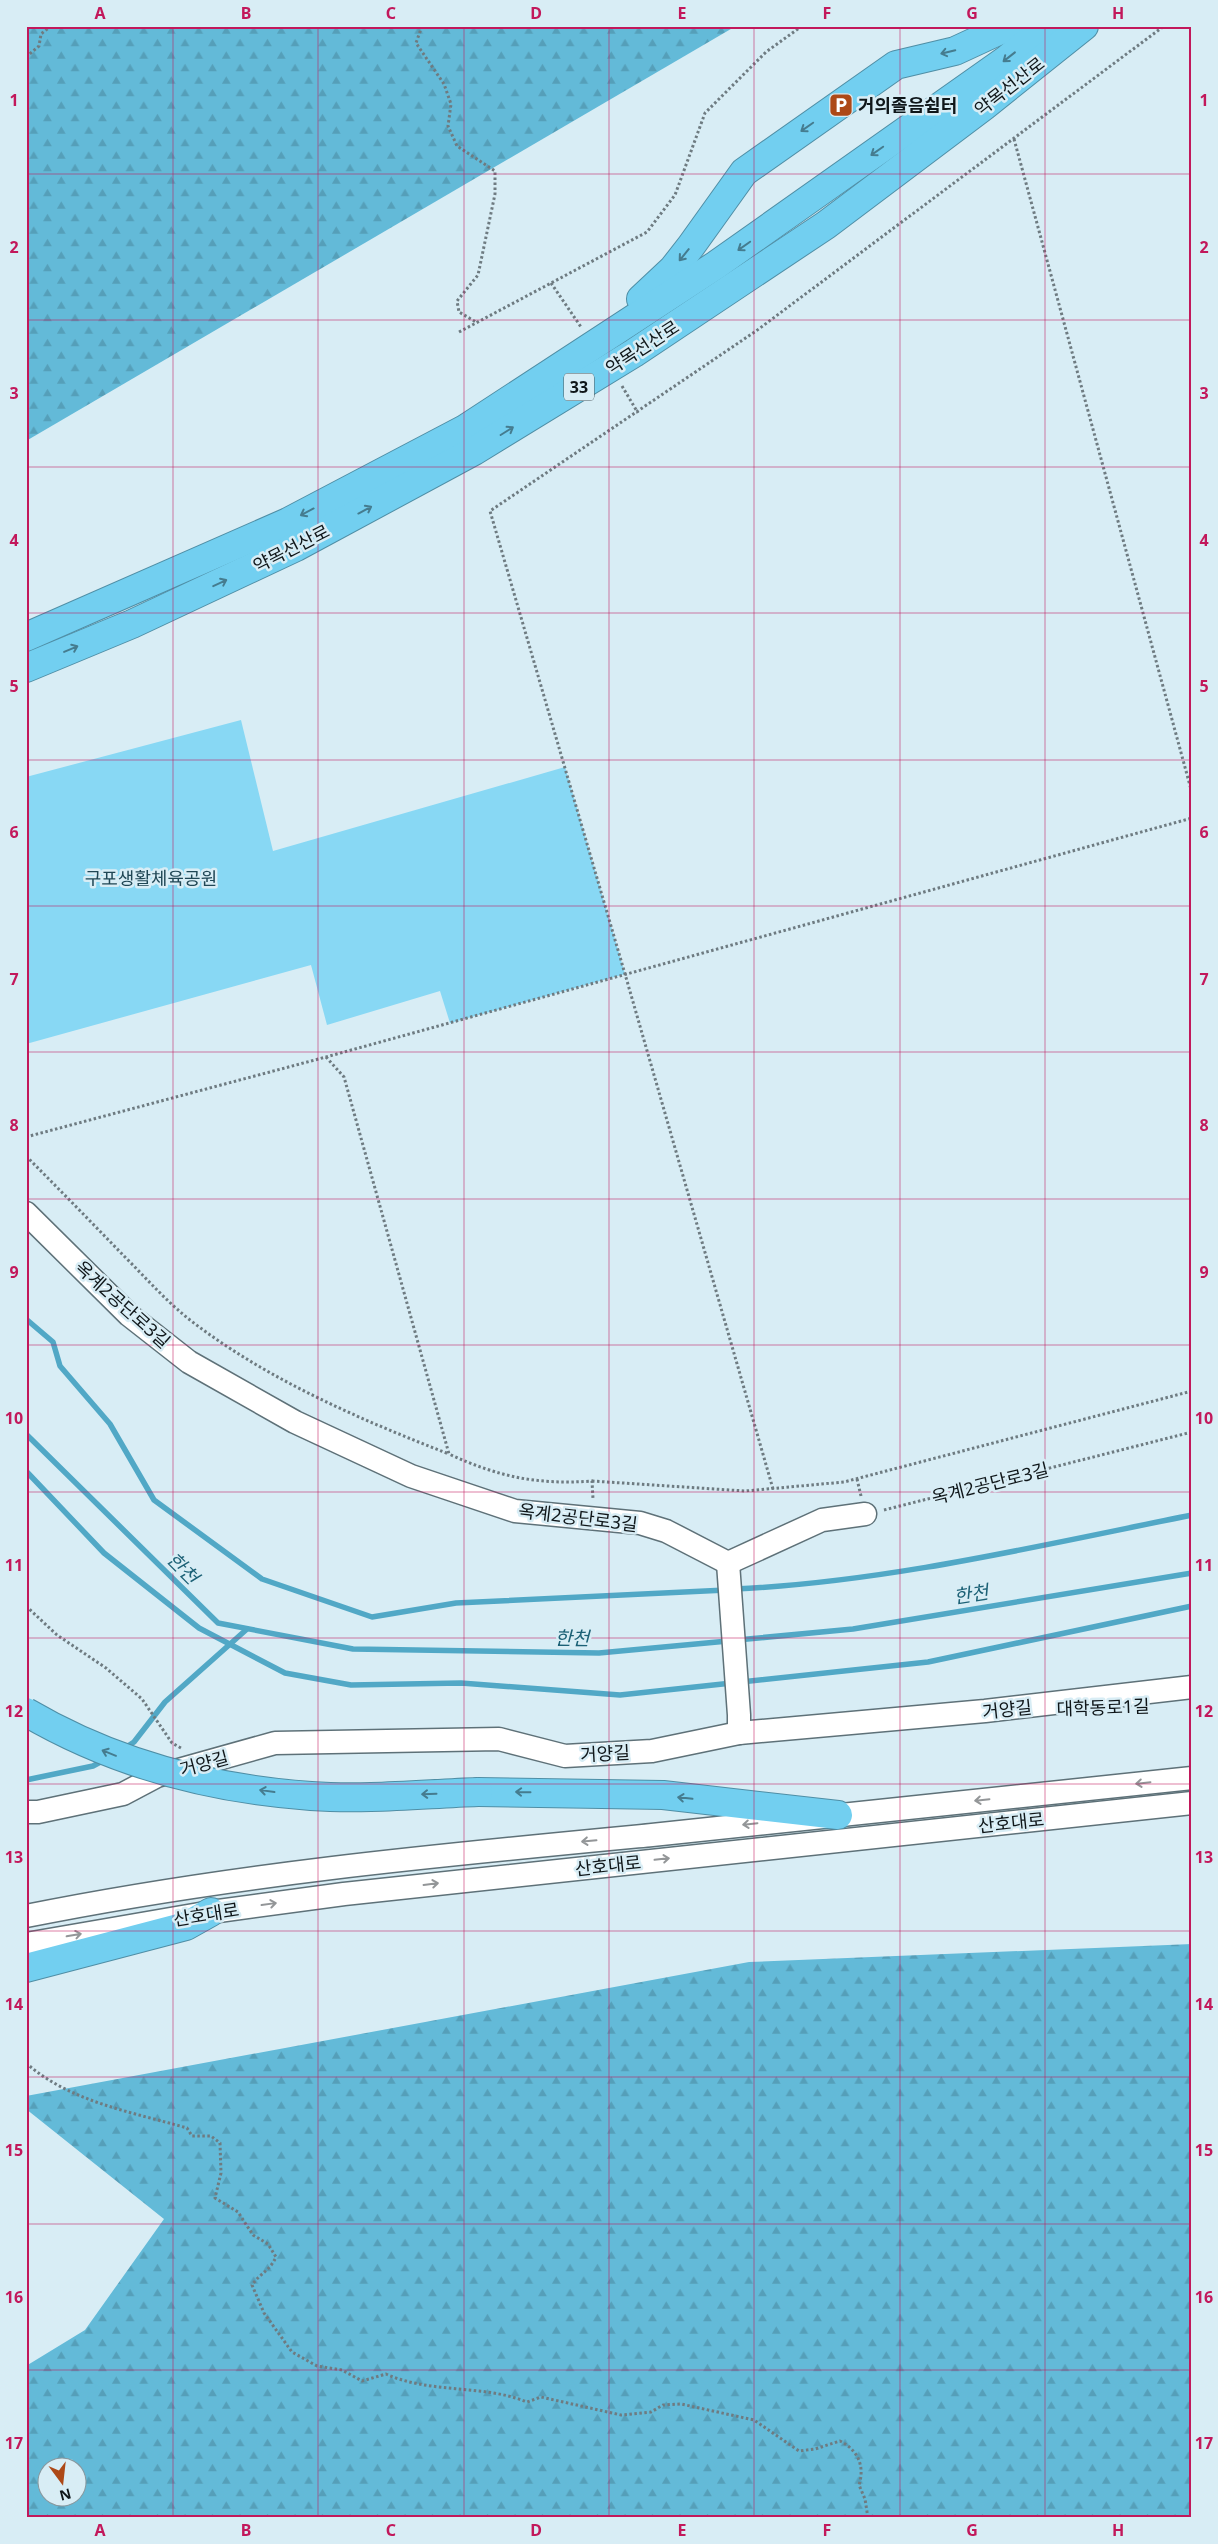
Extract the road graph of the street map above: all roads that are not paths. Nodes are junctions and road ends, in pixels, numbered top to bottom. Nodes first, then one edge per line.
1 (1009, 26) edge
2 (1047, 26) edge
3 (1084, 26) edge
4 (384, 472) junction
5 (26, 637) edge
6 (26, 668) edge
7 (26, 1213) edge
8 (865, 1514) road end
9 (728, 1569) junction
10 (1192, 1687) edge
11 (1192, 1702) edge
12 (985, 1711) junction
13 (26, 1712) edge
14 (739, 1724) junction
15 (1191, 1778) edge
16 (1192, 1803) edge
17 (26, 1812) edge
18 (838, 1815) junction
19 (211, 1912) junction
20 (26, 1916) edge
21 (26, 1944) edge
22 (26, 1968) edge

1 -> 4 highway
2 -> 4 highway, 약목선산로 / 33
6 -> 3 highway, 약목선산로 / 33
4 -> 5 highway, 약목선산로 / 33
7 - 9 street, 옥계2공단로3길
8 - 9 street
9 - 14 street
10 - 12 street, 거양길
11 - 12 street, 대학동로1길
12 - 14 street, 거양길
18 -> 13 highway, bridge
14 - 17 street, 거양길
15 -> 18 street, 산호대로
19 -> 16 street, 산호대로
18 -> 20 street, 산호대로
21 -> 19 street, 산호대로
19 - 22 highway

